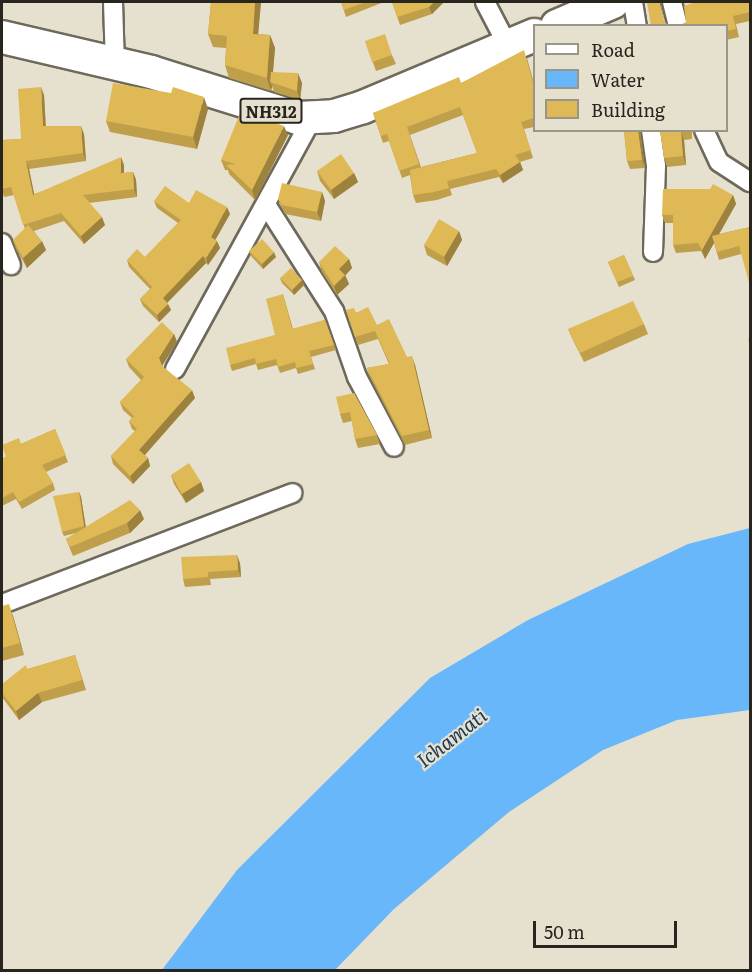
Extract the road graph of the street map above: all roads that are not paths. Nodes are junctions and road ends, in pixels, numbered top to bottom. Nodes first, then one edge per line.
1 (113, 2) edge
2 (485, 2) edge
3 (614, 2) edge
4 (633, 2) edge
5 (672, 2) edge
6 (562, 24) edge
7 (637, 24) edge
8 (678, 24) edge
9 (2, 37) edge
10 (521, 41) edge
11 (115, 64) junction
12 (313, 117) junction
13 (651, 132) edge
14 (705, 132) edge
15 (750, 182) edge
16 (267, 206) junction
17 (2, 243) edge
18 (653, 252) dead end
19 (11, 265) dead end
20 (175, 369) dead end
21 (394, 447) dead end
22 (293, 494) dead end
23 (2, 604) edge

1 - 11 street
2 - 10 street
3 - 6 highway
4 - 7 street
5 - 8 street
9 - 11 highway, NH312
10 - 12 highway, NH312
11 - 12 highway, NH312
12 - 16 street
13 - 18 street
14 - 15 street
16 - 20 street
16 - 21 street
17 - 19 street
22 - 23 street

